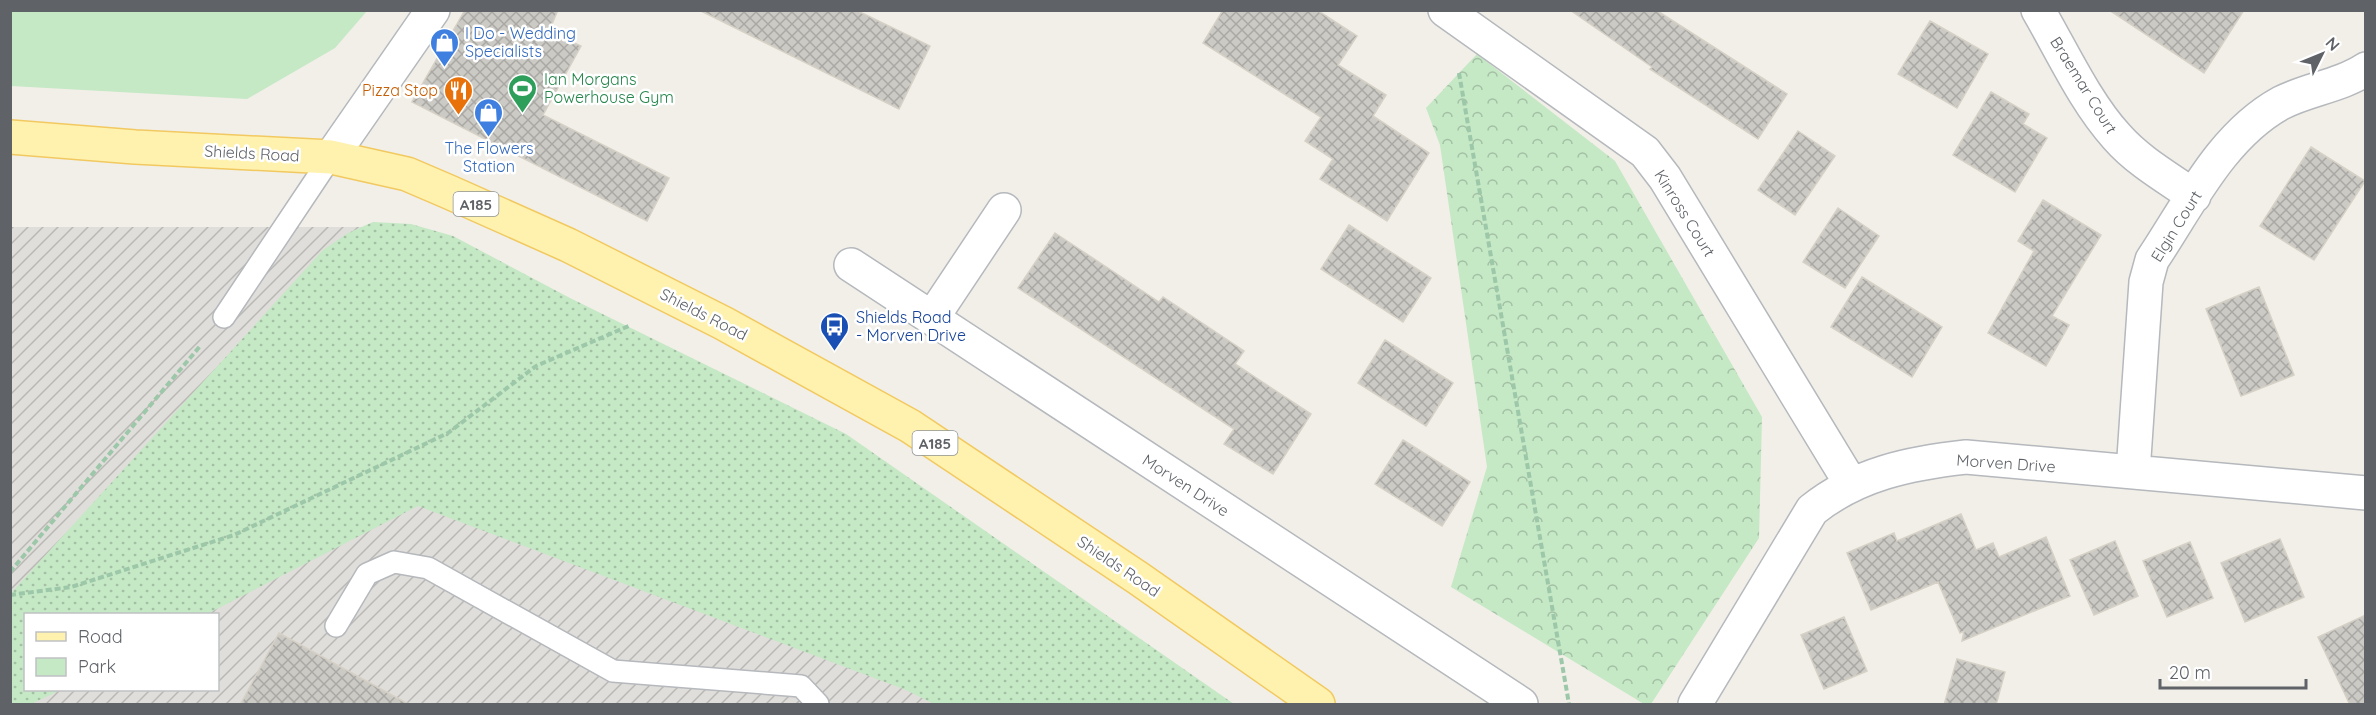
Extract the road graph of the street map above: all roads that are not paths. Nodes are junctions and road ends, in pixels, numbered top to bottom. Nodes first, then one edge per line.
1 (432, 10) edge
2 (2038, 10) edge
3 (1448, 11) edge
4 (2366, 69) edge
5 (10, 137) edge
6 (331, 156) junction
7 (2194, 196) junction
8 (1004, 210) dead end
9 (851, 265) dead end
10 (224, 317) road end
11 (932, 318) junction
12 (2133, 472) junction
13 (1851, 484) junction
14 (2366, 493) edge
15 (336, 626) dead end
16 (818, 705) edge
17 (1318, 705) edge
18 (1521, 705) edge
19 (1695, 705) edge

1 - 6 street
2 - 7 street, Braemar Court
3 - 13 street, Kinross Court
4 - 7 street, Elgin Court
5 - 6 main road, Shields Road / A185
6 - 10 lane
6 - 17 main road, Shields Road / A185
7 - 12 street, Elgin Court
8 - 11 street
9 - 11 street, Morven Drive
11 - 18 street, Morven Drive
12 - 13 street, Morven Drive
12 - 14 street, Morven Drive
13 - 19 street, Morven Drive
15 - 16 lane

